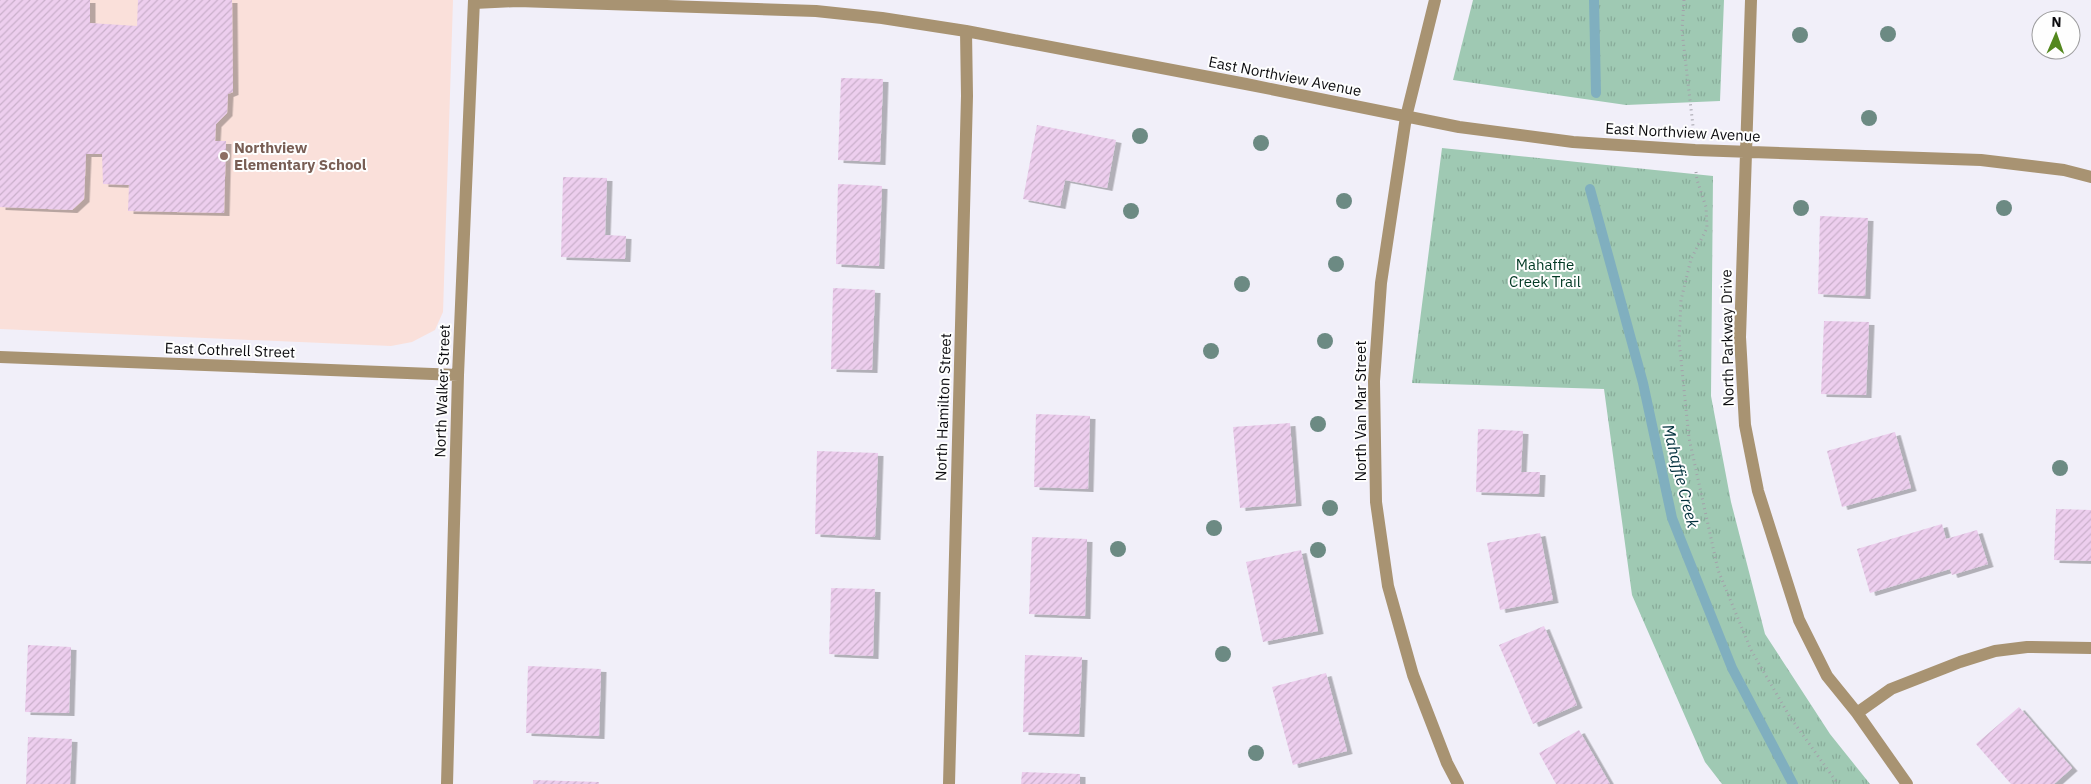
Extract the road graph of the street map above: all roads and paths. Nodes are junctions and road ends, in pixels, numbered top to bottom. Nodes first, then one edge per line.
1 (1434, 0) edge
2 (1684, 0) edge
3 (1751, 0) edge
4 (474, 1) edge
5 (966, 31) junction
6 (1406, 117) junction
7 (1695, 150) junction
8 (1745, 152) junction
9 (2091, 177) edge
10 (0, 357) edge
11 (458, 375) junction
12 (2091, 648) edge
13 (1857, 713) junction
14 (447, 784) edge
15 (949, 784) edge
16 (1458, 784) edge
17 (1838, 784) edge
18 (1907, 784) edge

1 - 6 street, North Van Mar Street
2 - 7 path
3 - 8 street, North Parkway Drive
4 - 5 street, East Northview Avenue
4 - 11 street, North Walker Street
5 - 6 street, East Northview Avenue
5 - 15 street, North Hamilton Street
6 - 7 street, East Northview Avenue
6 - 16 street, North Van Mar Street
7 - 8 street, East Northview Avenue
7 - 17 path
8 - 9 street, East Northview Avenue
8 - 13 street, North Parkway Drive
10 - 11 street, East Cothrell Street
11 - 14 street, North Walker Street
12 - 13 street
13 - 18 street, North Parkway Drive

